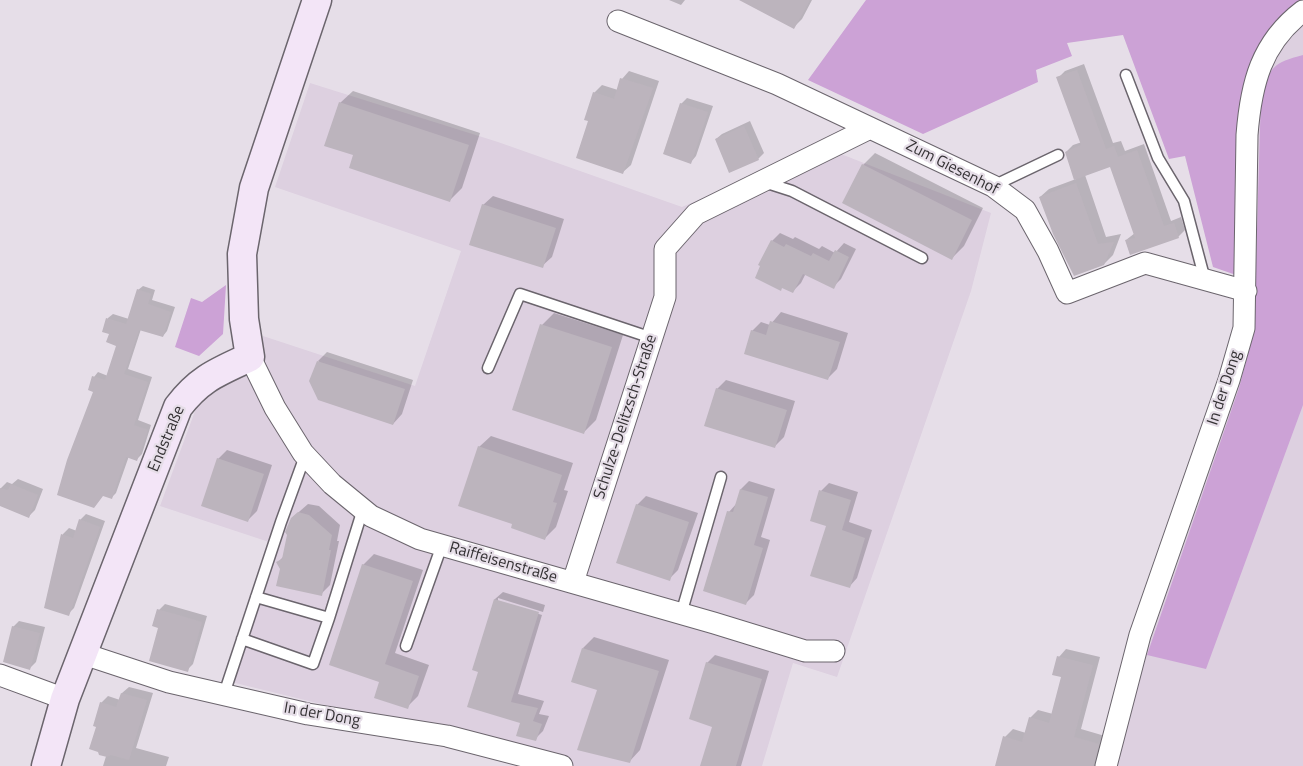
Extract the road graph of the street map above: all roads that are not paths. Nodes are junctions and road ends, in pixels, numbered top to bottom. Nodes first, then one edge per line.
1 (317, 0) edge
2 (1303, 11) edge
3 (618, 21) dead end
4 (1126, 75) dead end
5 (870, 128) junction
6 (1058, 155) dead end
7 (761, 182) junction
8 (993, 186) junction
9 (922, 258) dead end
10 (1205, 280) junction
11 (1246, 291) junction
12 (652, 338) junction
13 (250, 357) junction
14 (488, 368) dead end
15 (305, 456) junction
16 (721, 477) dead end
17 (363, 509) junction
18 (442, 545) junction
19 (573, 582) junction
20 (256, 597) junction
21 (681, 614) junction
22 (329, 618) junction
23 (242, 639) junction
24 (406, 646) dead end
25 (834, 651) dead end
26 (84, 654) junction
27 (0, 675) edge
28 (224, 694) junction
29 (65, 699) junction
30 (46, 766) edge
31 (562, 766) edge
32 (1106, 766) edge

1 - 13 street
2 - 11 street, In der Dong
3 - 5 street, Zum Giesenhof
4 - 10 lane
5 - 7 street
5 - 8 street, Zum Giesenhof
6 - 8 lane
7 - 9 lane
7 - 12 street, Schulze-Delitzsch-Straße
8 - 10 street, Zum Giesenhof
10 - 11 street, Zum Giesenhof
11 - 32 street, In der Dong
12 - 14 lane
12 - 19 street, Schulze-Delitzsch-Straße
13 - 15 street, Raiffeisenstraße
13 - 26 street, Endstraße
15 - 17 street, Raiffeisenstraße
15 - 20 lane
16 - 21 lane
17 - 18 street, Raiffeisenstraße
17 - 22 lane
18 - 19 street, Raiffeisenstraße
18 - 24 lane
19 - 21 street, Raiffeisenstraße
20 - 22 lane
20 - 23 lane
21 - 25 street, Raiffeisenstraße
22 - 23 lane
23 - 28 lane
26 - 28 street, In der Dong
26 - 29 street, Endstraße
27 - 29 street
28 - 31 street, In der Dong
29 - 30 street, Endstraße

